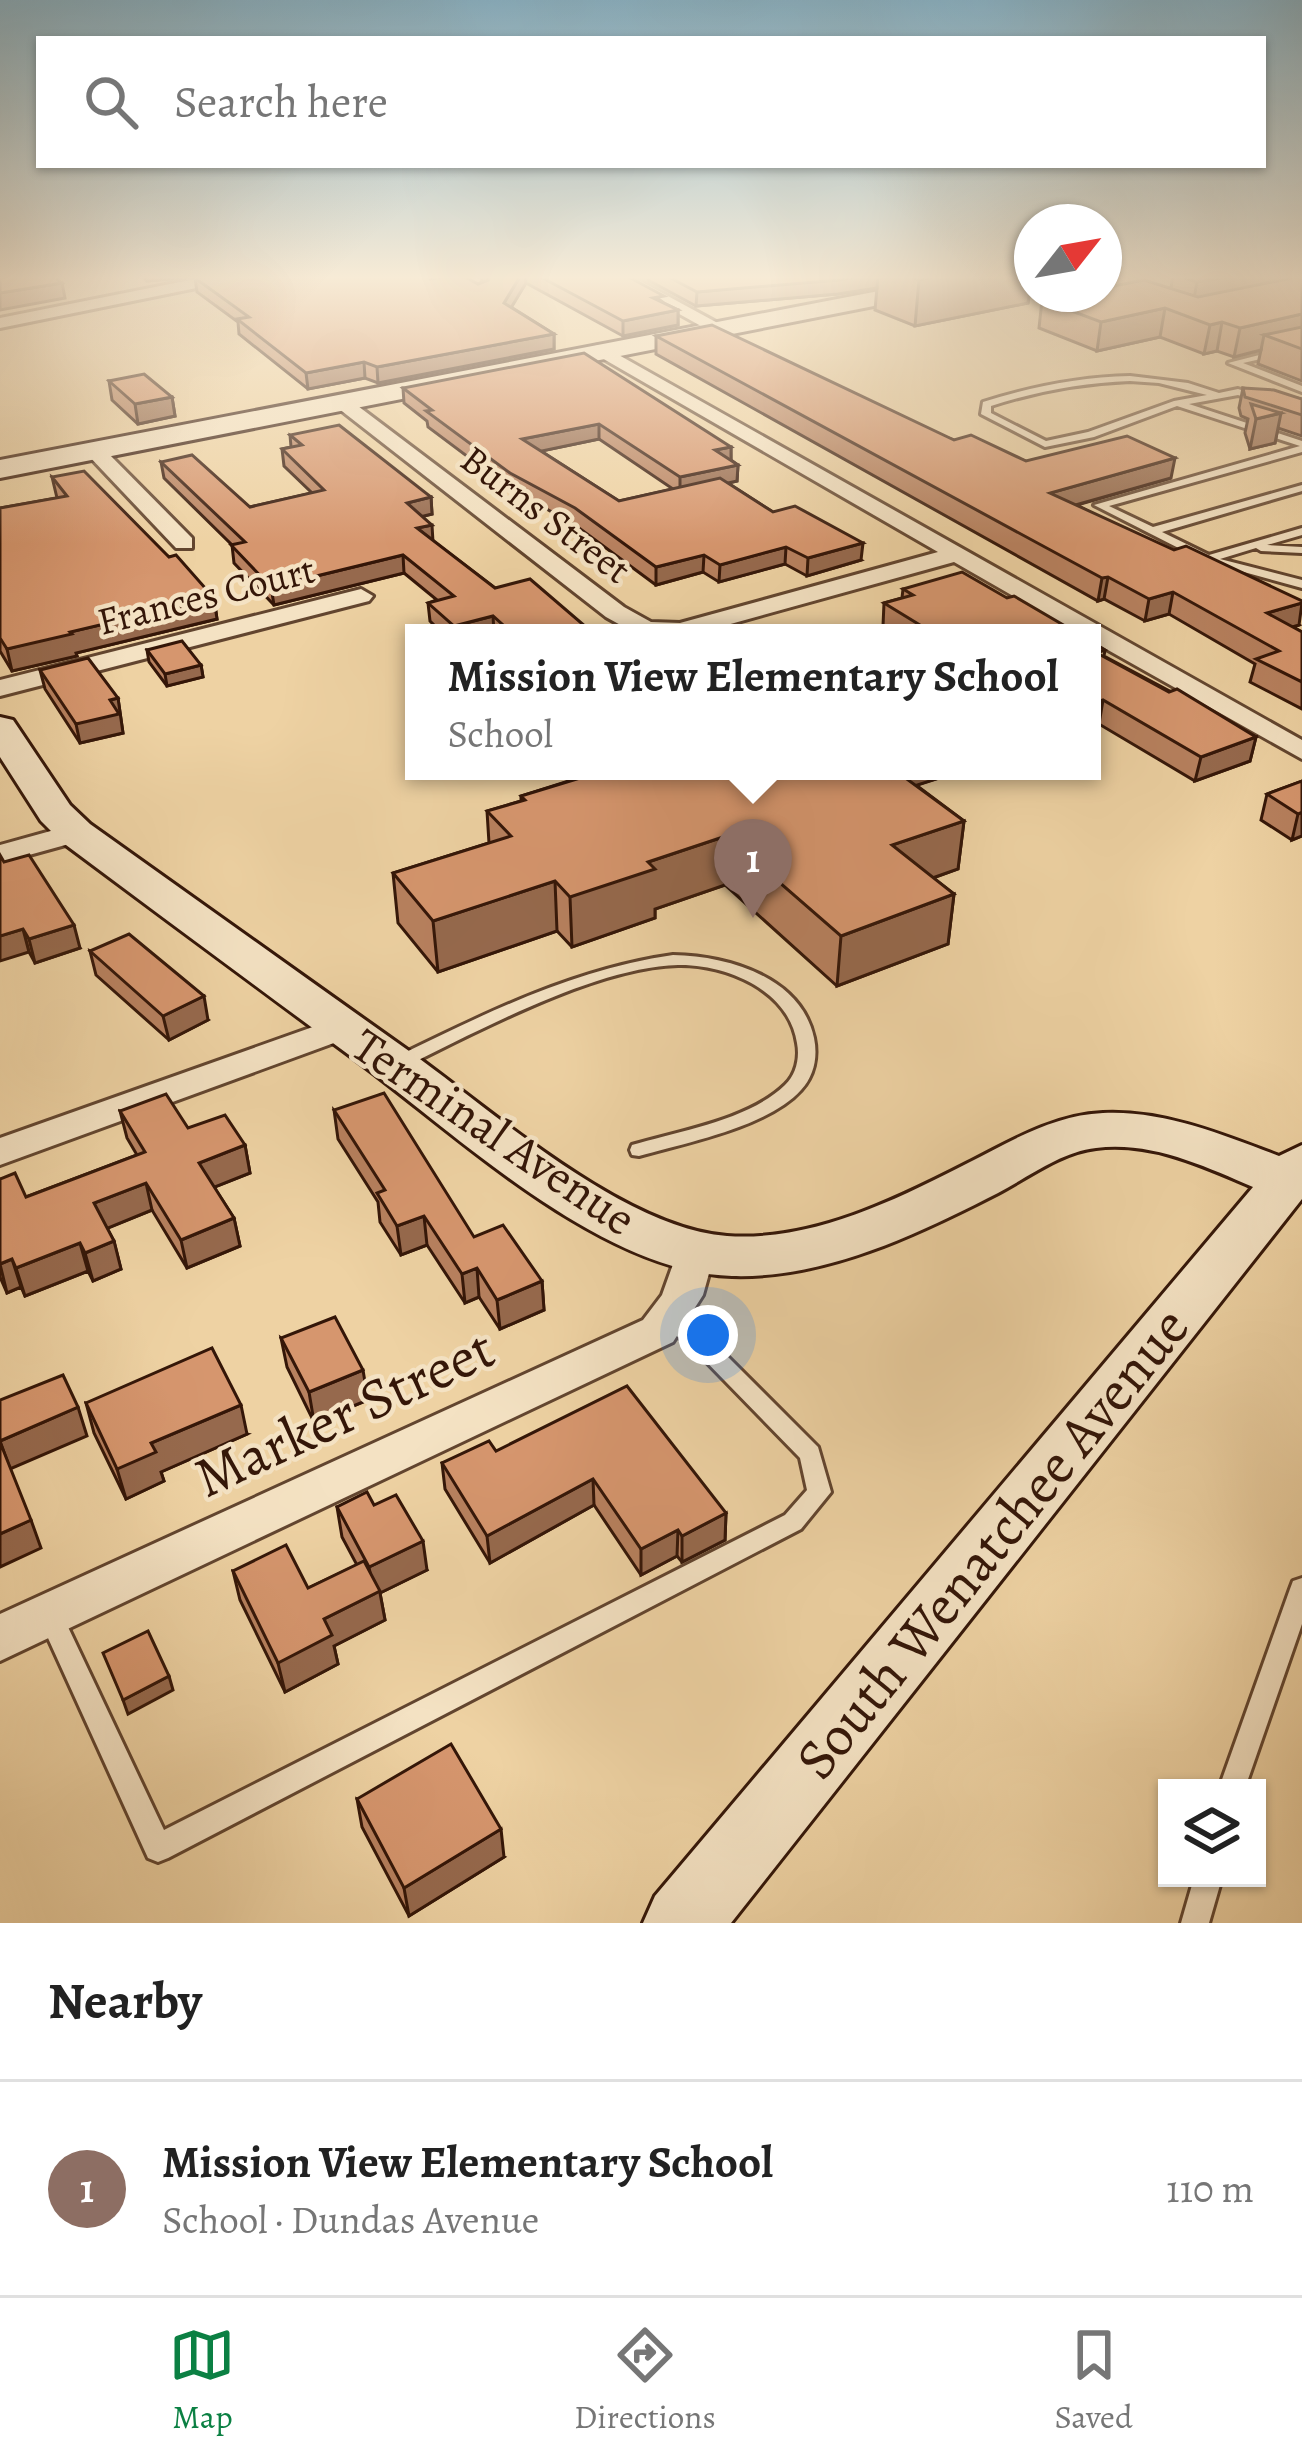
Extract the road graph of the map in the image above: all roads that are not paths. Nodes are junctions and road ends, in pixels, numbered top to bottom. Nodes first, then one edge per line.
1 (525, 365) edge
2 (627, 365) edge
3 (1236, 365) edge
4 (1302, 389) edge
5 (1215, 394) junction
6 (339, 401) junction
7 (1178, 403) junction
8 (1302, 412) edge
9 (1302, 447) edge
10 (94, 450) junction
11 (0, 469) edge
12 (1302, 488) edge
13 (1152, 531) junction
14 (1302, 531) edge
15 (184, 543) dead end
16 (1244, 548) junction
17 (1302, 550) edge
18 (956, 554) junction
19 (1208, 559) junction
20 (1302, 584) edge
21 (361, 596) dead end
22 (633, 624) edge
23 (705, 624) edge
24 (1079, 624) edge
25 (1101, 637) edge
26 (0, 688) edge
27 (0, 728) edge
28 (1302, 751) edge
29 (76, 833) junction
30 (0, 854) edge
31 (341, 1028) junction
32 (394, 1064) junction
33 (639, 1150) dead end
34 (0, 1152) edge
35 (1294, 1172) edge
36 (694, 1252) junction
37 (667, 1320) junction
38 (1302, 1589) edge
39 (50, 1616) junction
40 (0, 1639) edge
41 (1235, 1779) edge
42 (1205, 1887) edge
43 (682, 1923) edge
44 (1195, 1923) edge

1 - 6 main road
2 - 18 street
3 - 4 lane
5 - 7 lane
5 - 7 lane
5 - 8 lane
6 - 10 main road
6 - 22 street, Burns Street
7 - 9 lane
9 - 13 lane
10 - 11 main road
10 - 15 street
12 - 13 lane
13 - 19 lane
14 - 16 lane
16 - 17 lane
16 - 19 lane
18 - 23 street, Burns Street
18 - 24 street
19 - 20 lane
21 - 26 street, Frances Court
25 - 28 street
27 - 29 main road, Terminal Avenue
29 - 30 street
29 - 31 main road, Terminal Avenue
31 - 32 main road, Terminal Avenue
31 - 34 street
32 - 33 lane
32 - 36 main road, Terminal Avenue
35 - 36 main road, Terminal Avenue
35 - 43 main road, South Wenatchee Avenue
36 - 37 street
37 - 39 street, Marker Street
37 - 39 lane
38 - 41 lane
39 - 40 street, Marker Street
42 - 44 lane

